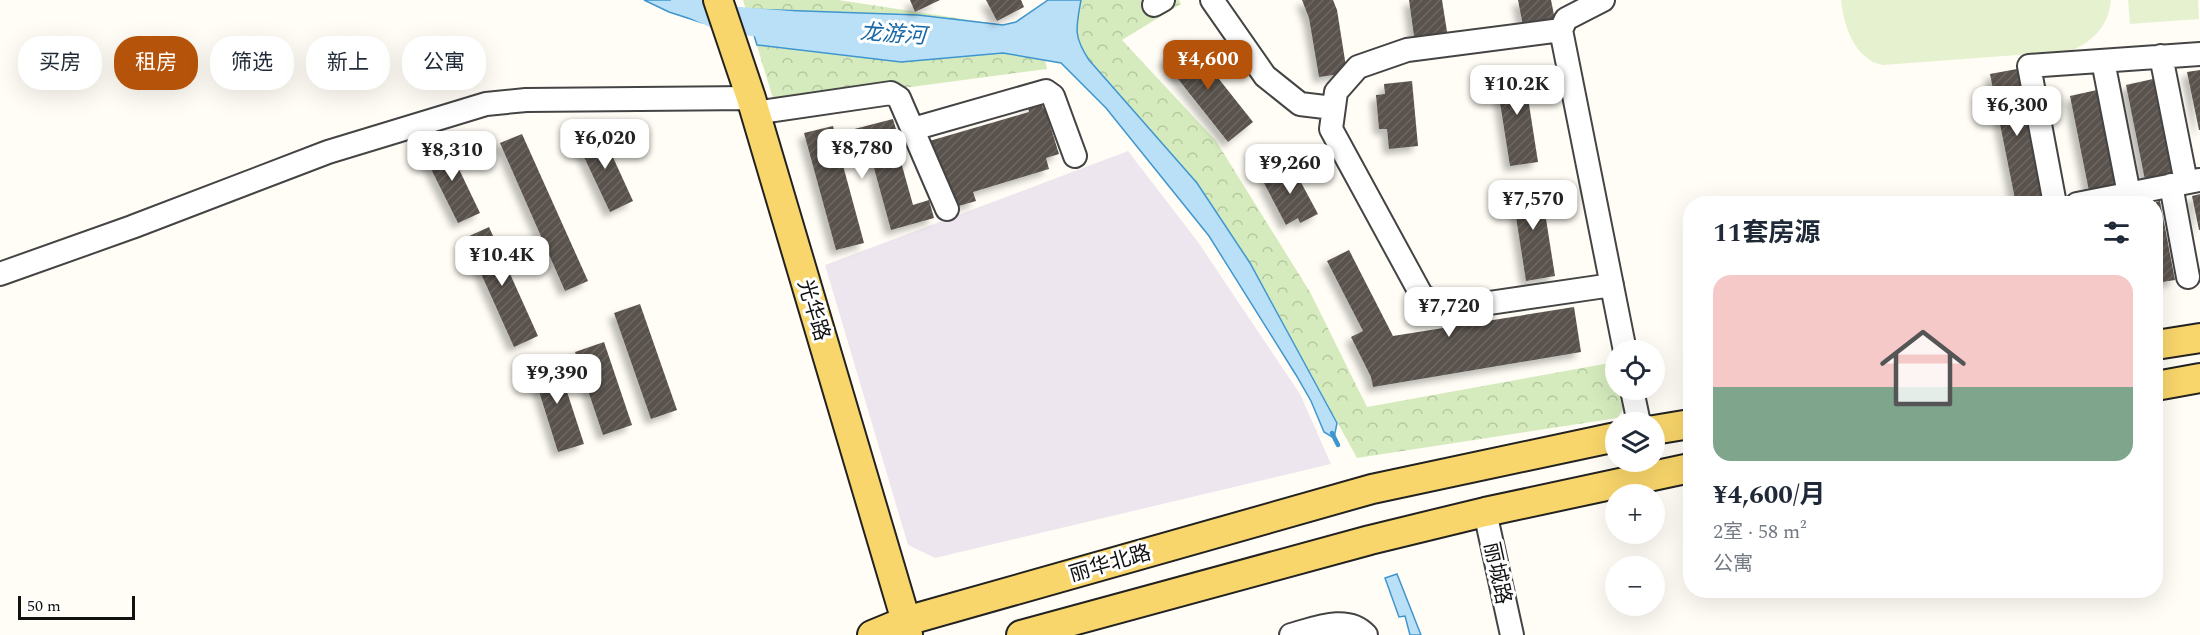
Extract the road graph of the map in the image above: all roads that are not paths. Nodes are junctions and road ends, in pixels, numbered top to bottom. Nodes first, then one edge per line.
1 (718, 0) edge
2 (1212, 0) edge
3 (1604, 0) edge
4 (1561, 30) junction
5 (2200, 54) edge
6 (2161, 56) junction
7 (2103, 61) junction
8 (753, 105) junction
9 (1333, 108) junction
10 (913, 129) junction
11 (1075, 156) dead end
12 (2185, 182) edge
13 (2053, 196) edge
14 (2118, 196) edge
15 (2126, 196) edge
16 (947, 209) dead end
17 (0, 274) edge
18 (2188, 277) dead end
19 (1612, 285) junction
20 (2200, 338) edge
21 (1623, 340) edge
22 (2163, 344) edge
23 (2200, 378) edge
24 (2163, 385) edge
25 (1683, 425) edge
26 (1665, 428) edge
27 (1605, 439) edge
28 (1683, 470) edge
29 (1485, 512) junction
30 (1022, 588) junction
31 (910, 630) edge
32 (1027, 633) edge
33 (872, 635) edge
34 (1291, 635) edge
35 (1366, 635) edge
36 (1512, 635) edge

1 - 8 main road, 光华路
2 - 9 street
3 - 4 street
4 - 9 street
4 - 19 street
5 - 6 street
6 - 7 street
6 - 12 street
7 - 13 street
7 - 14 street
8 - 10 street
8 - 17 street
8 - 31 main road, 光华路
9 - 19 street
10 - 11 street
10 - 16 street
12 - 15 street
12 - 18 street
19 - 21 street
20 - 22 main road
23 - 24 main road
25 - 26 main road
27 - 30 main road, 丽华北路
28 - 29 main road
29 - 32 main road
29 - 36 street, 丽城路
30 - 31 main road, 丽华北路
30 - 32 main road
31 - 33 main road, 丽华北路
34 - 35 street

